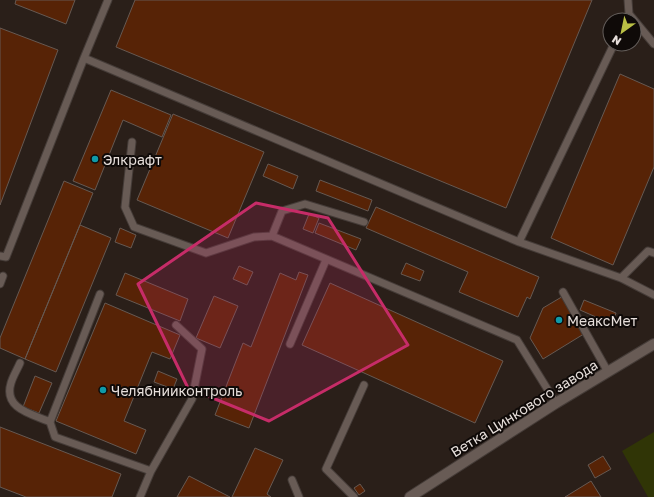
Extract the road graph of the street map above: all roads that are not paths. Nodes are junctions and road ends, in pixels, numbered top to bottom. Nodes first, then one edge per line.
1 (108, 0) edge
2 (628, 0) edge
3 (627, 12) edge
4 (642, 30) edge
5 (654, 44) edge
6 (610, 52) edge
7 (84, 58) junction
8 (132, 142) dead end
9 (364, 222) dead end
10 (272, 236) junction
11 (519, 242) junction
12 (654, 253) edge
13 (0, 256) edge
14 (326, 260) junction
15 (3, 276) dead end
16 (621, 278) junction
17 (0, 284) edge
18 (563, 292) dead end
19 (100, 294) dead end
20 (654, 295) edge
21 (176, 325) dead end
22 (290, 344) dead end
23 (654, 344) edge
24 (20, 363) dead end
25 (608, 372) junction
26 (364, 385) dead end
27 (556, 403) junction
28 (50, 422) junction
29 (152, 471) junction
30 (292, 480) dead end
31 (140, 497) edge
32 (299, 497) edge
33 (354, 497) edge
34 (410, 497) edge

1 - 7 lane
2 - 3 lane
4 - 5 lane
6 - 11 lane
7 - 11 lane
7 - 13 lane
8 - 10 lane
9 - 10 lane
10 - 14 lane
11 - 16 lane
12 - 16 lane
14 - 22 lane
14 - 27 lane
15 - 17 lane
16 - 20 lane
18 - 25 lane
19 - 28 lane
21 - 29 lane
23 - 25 street, Ветка Цинкового завода
24 - 28 lane
25 - 27 street, Ветка Цинкового завода
26 - 33 lane
27 - 34 street, Ветка Цинкового завода
28 - 29 lane
29 - 31 lane
30 - 32 lane

